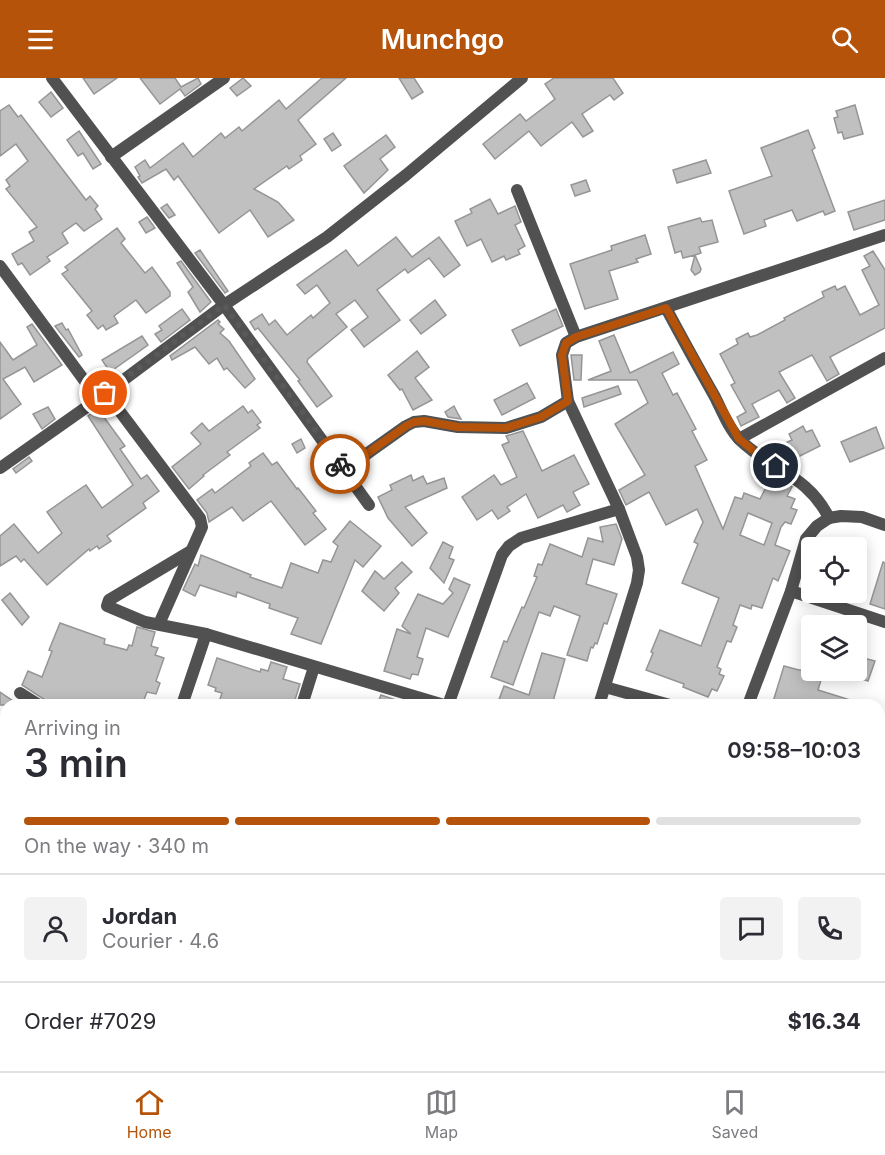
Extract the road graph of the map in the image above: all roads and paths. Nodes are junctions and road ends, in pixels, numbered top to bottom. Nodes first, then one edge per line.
1 (52, 78) edge
2 (522, 78) edge
3 (216, 80) edge
4 (111, 157) junction
5 (517, 190) dead end
6 (885, 235) edge
7 (2, 272) edge
8 (224, 305) junction
9 (666, 308) junction
10 (576, 337) junction
11 (885, 358) edge
12 (102, 396) junction
13 (568, 401) junction
14 (739, 439) junction
15 (0, 468) edge
16 (344, 470) junction
17 (369, 505) dead end
18 (619, 509) junction
19 (829, 518) junction
20 (885, 525) edge
21 (191, 551) junction
22 (791, 591) junction
23 (885, 622) edge
24 (159, 624) junction
25 (206, 634) junction
26 (314, 667) junction
27 (605, 687) junction
28 (20, 693) dead end
29 (30, 699) edge
30 (184, 699) edge
31 (304, 699) edge
32 (425, 699) edge
33 (448, 699) edge
34 (601, 699) edge
35 (648, 699) edge
36 (750, 699) edge

1 - 4 street
2 - 8 street
3 - 4 street
4 - 8 street
5 - 10 street
6 - 9 street
7 - 12 street
8 - 12 street
8 - 16 street
9 - 10 street
9 - 14 street
10 - 13 street
11 - 14 street
12 - 15 street
12 - 21 street
13 - 16 street
13 - 18 street
14 - 19 street
16 - 17 street
18 - 27 street
18 - 33 street
19 - 20 street
19 - 22 street
21 - 24 street
21 - 24 street
22 - 23 street
22 - 36 street
24 - 25 street
25 - 26 street
25 - 30 street
26 - 31 street
26 - 32 street
27 - 34 street
27 - 35 street
28 - 29 street

